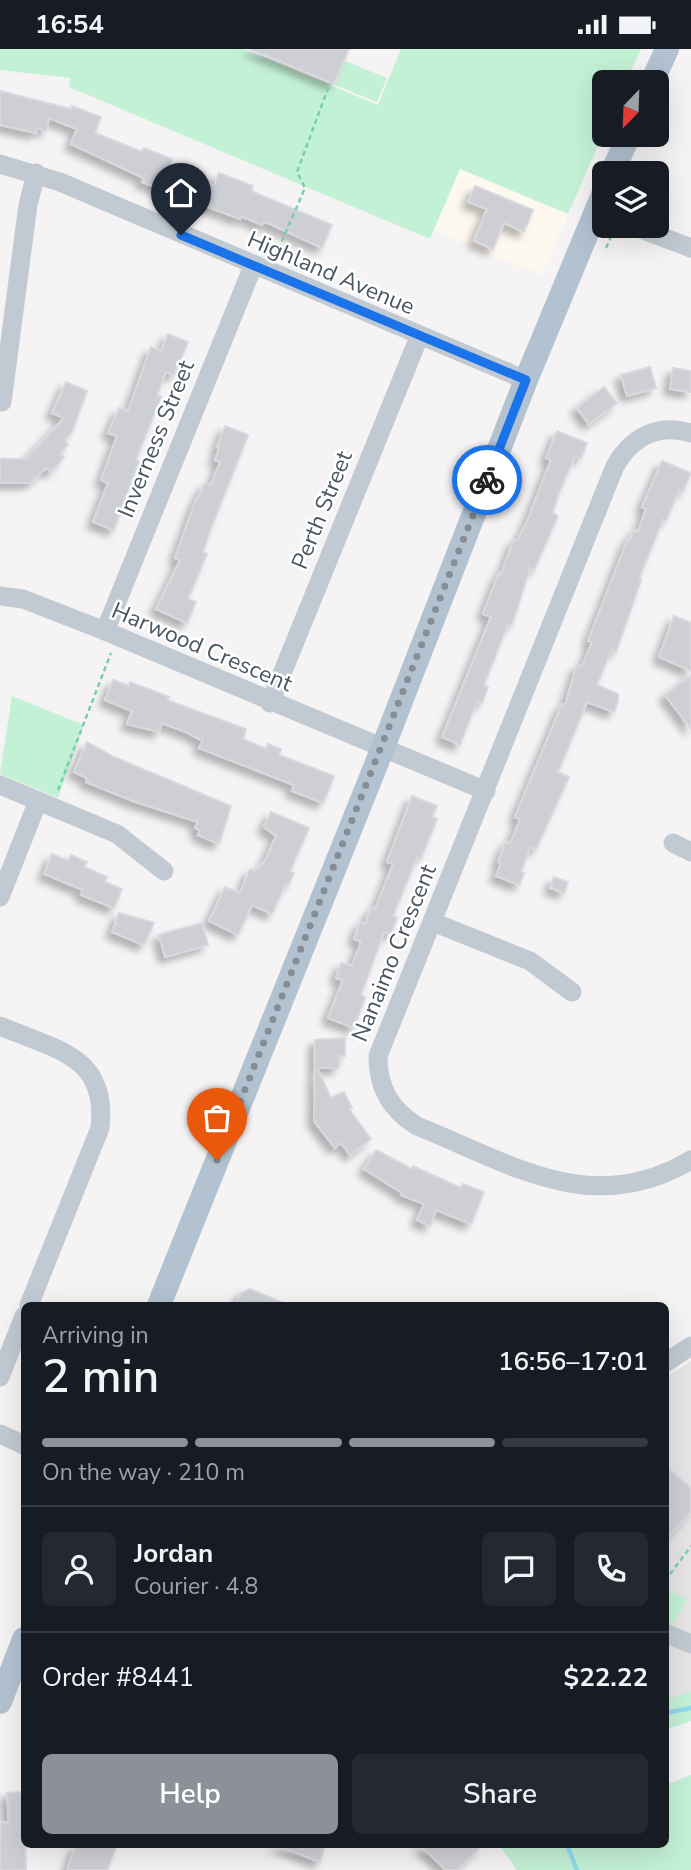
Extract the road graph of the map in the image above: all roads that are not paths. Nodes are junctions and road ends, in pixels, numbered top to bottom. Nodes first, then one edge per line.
1 (667, 49) edge
2 (657, 70) edge
3 (0, 164) edge
4 (36, 173) junction
5 (592, 227) edge
6 (665, 238) edge
7 (691, 248) edge
8 (261, 270) junction
9 (419, 337) junction
10 (526, 380) junction
11 (2, 402) edge
12 (691, 433) edge
13 (0, 596) edge
14 (111, 634) junction
15 (270, 702) junction
16 (382, 750) junction
17 (0, 785) edge
18 (486, 791) junction
19 (45, 803) junction
20 (673, 843) dead end
21 (691, 852) edge
22 (164, 871) dead end
23 (0, 897) edge
24 (433, 922) junction
25 (572, 992) dead end
26 (0, 1026) edge
27 (691, 1160) edge
28 (30, 1302) edge
29 (160, 1302) edge
30 (21, 1324) edge
31 (691, 1346) edge
32 (669, 1360) edge
33 (0, 1377) edge
34 (0, 1434) edge
35 (21, 1444) edge
36 (669, 1635) edge
37 (691, 1644) edge
38 (21, 1647) edge
39 (0, 1702) edge

1 - 2 main road
3 - 4 street, Highland Avenue
4 - 8 street, Highland Avenue
4 - 11 street
5 - 10 main road
6 - 7 street
8 - 9 street, Highland Avenue
8 - 14 street, Inverness Street
9 - 10 street, Highland Avenue
9 - 15 street, Perth Street
10 - 16 main road
12 - 18 street, Nanaimo Crescent
13 - 14 street, Harwood Crescent
14 - 15 street, Harwood Crescent
15 - 16 street, Harwood Crescent
16 - 18 street
16 - 29 main road
17 - 19 street
18 - 24 street, Nanaimo Crescent
19 - 22 street
19 - 23 street
20 - 21 street
24 - 25 street
24 - 27 street, Nanaimo Crescent
26 - 28 street
30 - 33 street
31 - 32 street
34 - 35 street
36 - 37 street
38 - 39 main road

